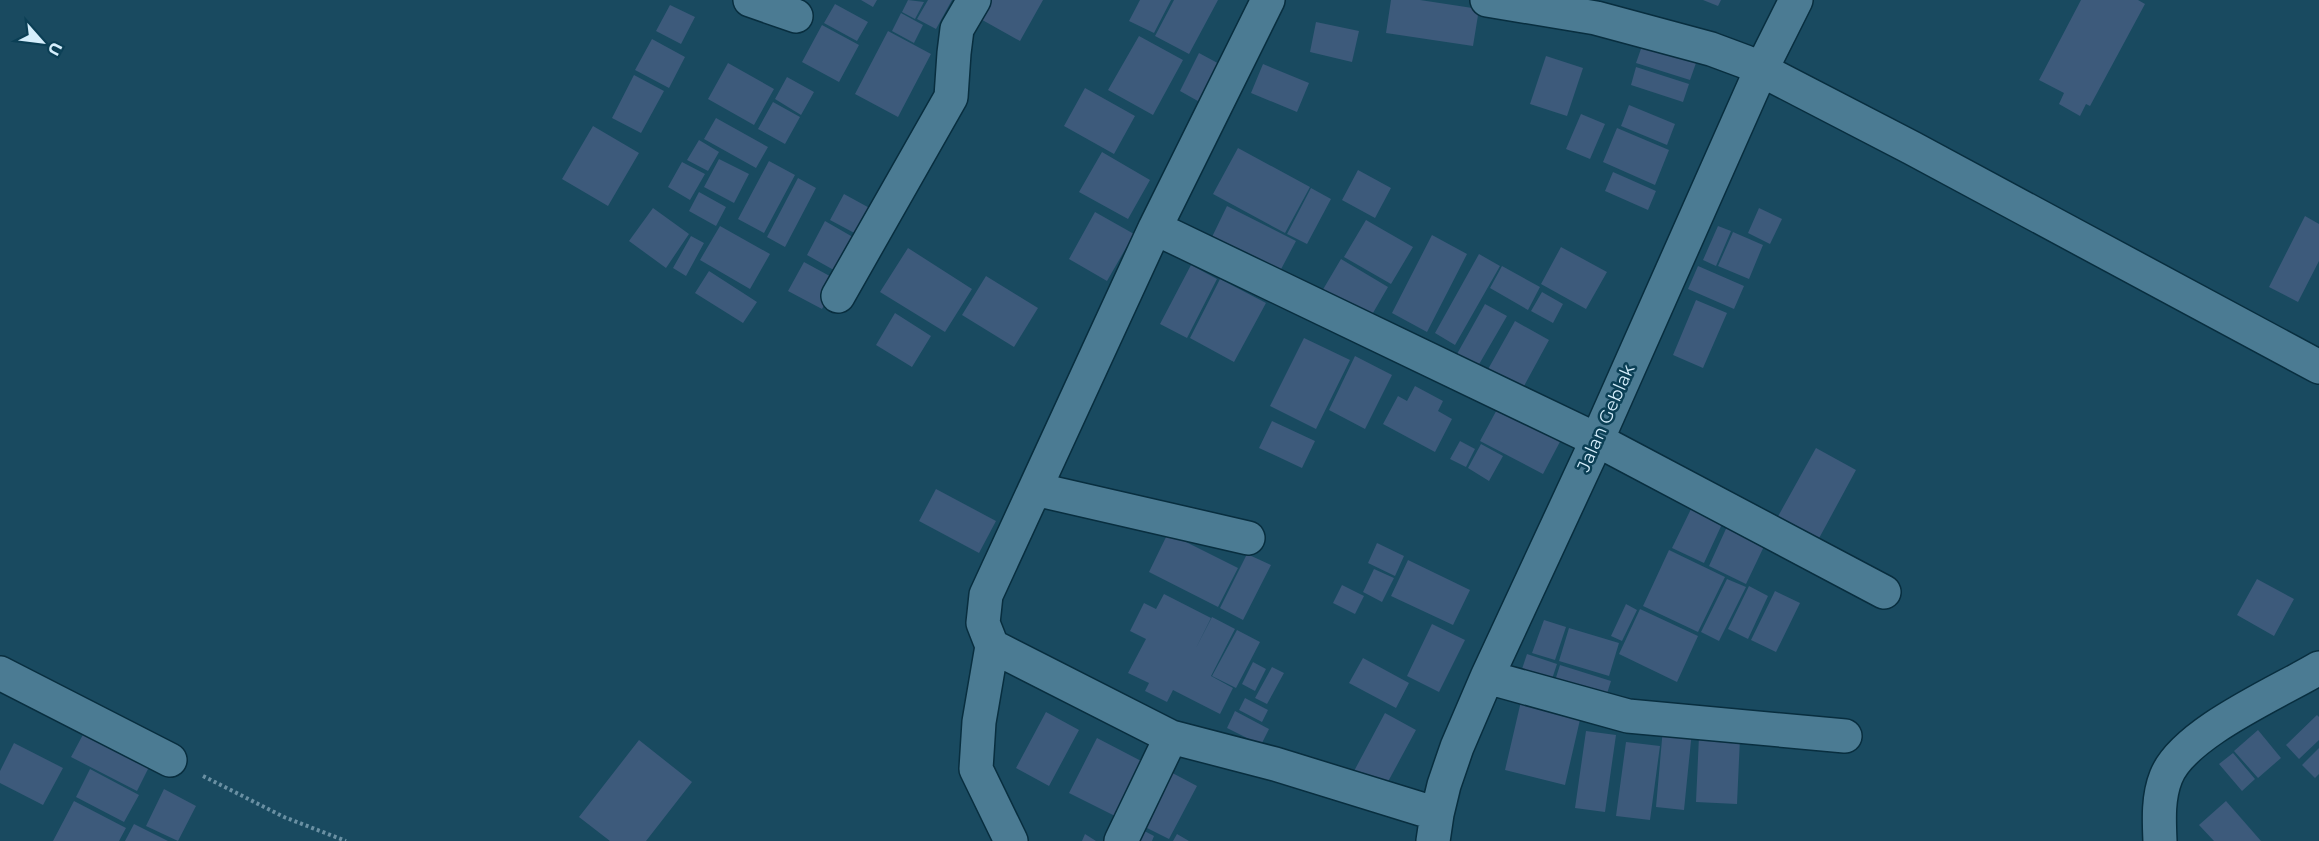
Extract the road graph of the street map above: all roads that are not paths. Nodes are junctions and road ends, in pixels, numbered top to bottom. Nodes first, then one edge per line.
1 (750, 0) edge
2 (974, 0) edge
3 (1268, 0) edge
4 (1487, 0) edge
5 (1796, 0) edge
6 (796, 16) dead end
7 (1761, 70) junction
8 (1155, 228) junction
9 (838, 296) dead end
10 (2319, 367) edge
11 (1597, 440) junction
12 (1035, 489) junction
13 (1248, 538) dead end
14 (1884, 592) dead end
15 (992, 646) junction
16 (2319, 668) edge
17 (0, 673) edge
18 (1487, 677) junction
19 (1845, 736) dead end
20 (1171, 737) junction
21 (170, 760) road end
22 (1435, 827) edge
23 (1011, 841) edge
24 (1121, 841) edge
25 (2160, 841) edge

1 - 6 street
2 - 9 street
3 - 8 street
4 - 7 street
5 - 7 street, Jalan Geblak
7 - 10 street
7 - 11 street, Jalan Geblak
8 - 11 street
8 - 12 street
11 - 14 street
11 - 18 street, Jalan Geblak
12 - 13 street
12 - 15 street
15 - 20 street
15 - 23 street
16 - 25 street
17 - 21 street
18 - 19 street
18 - 22 street, Jalan Geblak
20 - 22 street
20 - 24 street

